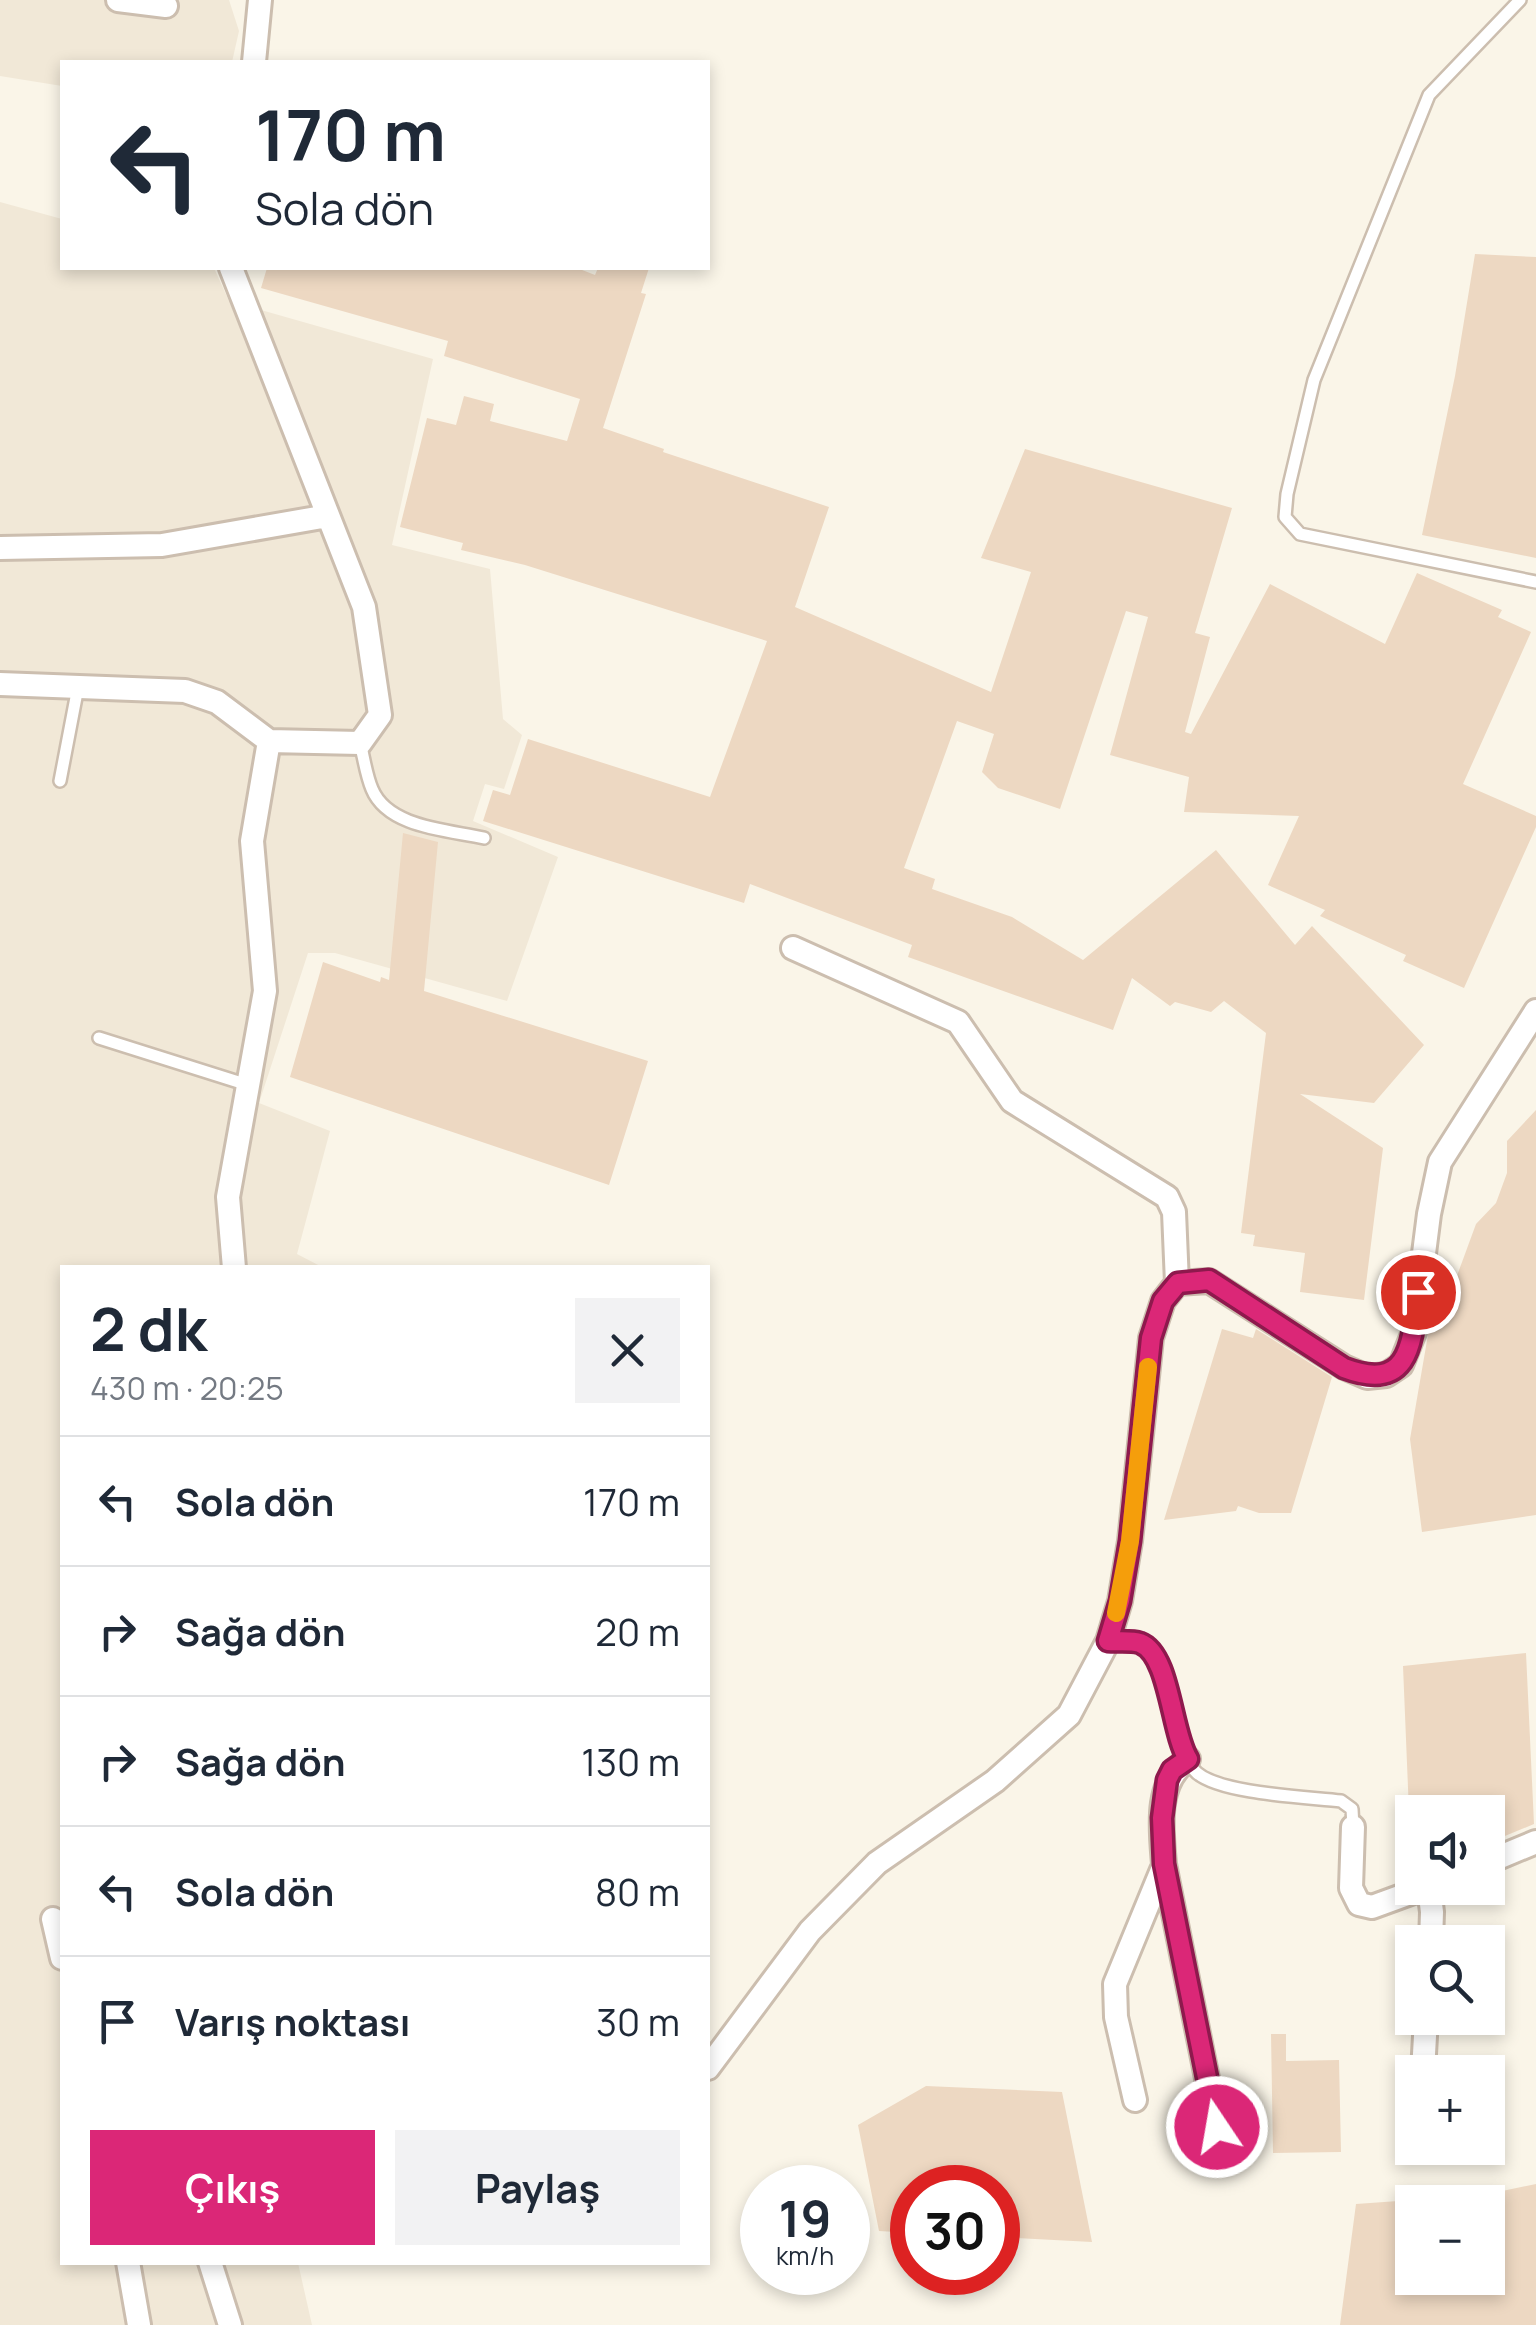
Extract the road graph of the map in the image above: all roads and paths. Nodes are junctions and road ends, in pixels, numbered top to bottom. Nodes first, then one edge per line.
1 (118, 0) edge
2 (260, 0) edge
3 (1520, 0) edge
4 (166, 6) dead end
5 (254, 60) edge
6 (233, 270) edge
7 (328, 516) junction
8 (0, 548) edge
9 (1536, 582) edge
10 (0, 684) edge
11 (78, 687) junction
12 (269, 742) junction
13 (360, 743) junction
14 (60, 781) dead end
15 (484, 838) dead end
16 (793, 948) dead end
17 (1536, 1010) edge
18 (99, 1038) dead end
19 (248, 1085) junction
20 (234, 1265) edge
21 (1178, 1283) junction
22 (1108, 1641) junction
23 (1188, 1759) junction
24 (1353, 1828) joint
25 (1536, 1842) edge
26 (1505, 1855) edge
27 (1164, 1864) junction
28 (1395, 1899) edge
29 (53, 1919) dead end
30 (60, 1949) edge
31 (710, 2065) edge
32 (1135, 2100) dead end
33 (1224, 2163) dead end
34 (129, 2265) edge
35 (211, 2265) edge
36 (139, 2325) edge
37 (230, 2325) edge

1 - 4 street
2 - 5 street
3 - 9 lane
6 - 7 street
7 - 8 street
7 - 13 street
10 - 11 street
11 - 12 street
11 - 14 lane
12 - 13 street
12 - 19 street
13 - 15 lane
16 - 21 street
17 - 21 street
18 - 19 lane
19 - 20 street
21 - 22 street
22 - 23 lane
22 - 31 street
23 - 24 lane
23 - 27 street
24 - 28 street
25 - 26 street
27 - 32 street
27 - 33 street
29 - 30 street
34 - 36 street
35 - 37 street

